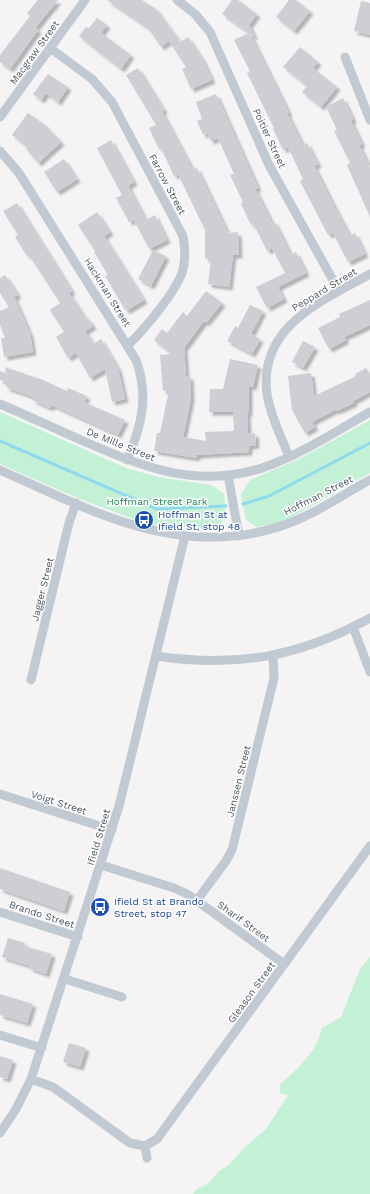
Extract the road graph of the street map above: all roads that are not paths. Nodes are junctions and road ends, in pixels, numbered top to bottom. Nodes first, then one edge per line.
1 (85, 0) edge
2 (177, 0) edge
3 (50, 48) junction
4 (345, 57) dead end
5 (0, 117) edge
6 (370, 120) edge
7 (0, 151) edge
8 (370, 274) edge
9 (339, 291) junction
10 (128, 345) junction
11 (0, 404) edge
12 (370, 412) edge
13 (289, 457) junction
14 (127, 460) junction
15 (0, 470) edge
16 (228, 475) junction
17 (370, 480) edge
18 (76, 503) junction
19 (185, 536) junction
20 (239, 536) junction
21 (370, 618) edge
22 (353, 627) junction
23 (156, 656) junction
24 (273, 656) junction
25 (370, 672) edge
26 (32, 680) dead end
27 (0, 794) edge
28 (112, 830) junction
29 (370, 846) edge
30 (101, 865) junction
31 (197, 900) junction
32 (0, 912) edge
33 (78, 937) junction
34 (284, 964) junction
35 (65, 979) junction
36 (122, 997) dead end
37 (0, 1035) edge
38 (42, 1048) junction
39 (32, 1079) junction
40 (0, 1133) edge
41 (145, 1146) junction
42 (147, 1158) dead end

1 - 3 street, Macgraw Street
2 - 9 street, Poitier Street
3 - 5 street, Macgraw Street
3 - 10 street, Farrow Street
4 - 6 street
7 - 10 street, Hackman Street
8 - 9 street, Peppard Street
9 - 13 street, Peppard Street
10 - 14 street, Hackman Street
11 - 14 street, De Mille Street
12 - 13 street, De Mille Street
13 - 16 street, De Mille Street
14 - 16 street, De Mille Street
15 - 18 street, Hoffman Street
16 - 20 street
17 - 20 street, Hoffman Street
18 - 19 street, Hoffman Street
18 - 26 street, Jagger Street
19 - 20 street, Hoffman Street
19 - 23 street, Ifield Street
21 - 22 street
22 - 24 street
22 - 25 street
23 - 24 street
23 - 28 street, Ifield Street
24 - 31 street, Janssen Street
27 - 28 street, Voigt Street
28 - 30 street, Ifield Street
29 - 34 street, Gleason Street
30 - 31 street, Sharif Street
30 - 33 street, Ifield Street
31 - 34 street, Sharif Street
32 - 33 street, Brando Street
33 - 35 street, Ifield Street
34 - 41 street, Gleason Street
35 - 36 street
35 - 38 street, Ifield Street
37 - 38 street
38 - 39 street, Ifield Street
39 - 40 street, Ifield Street
39 - 41 street
41 - 42 street

